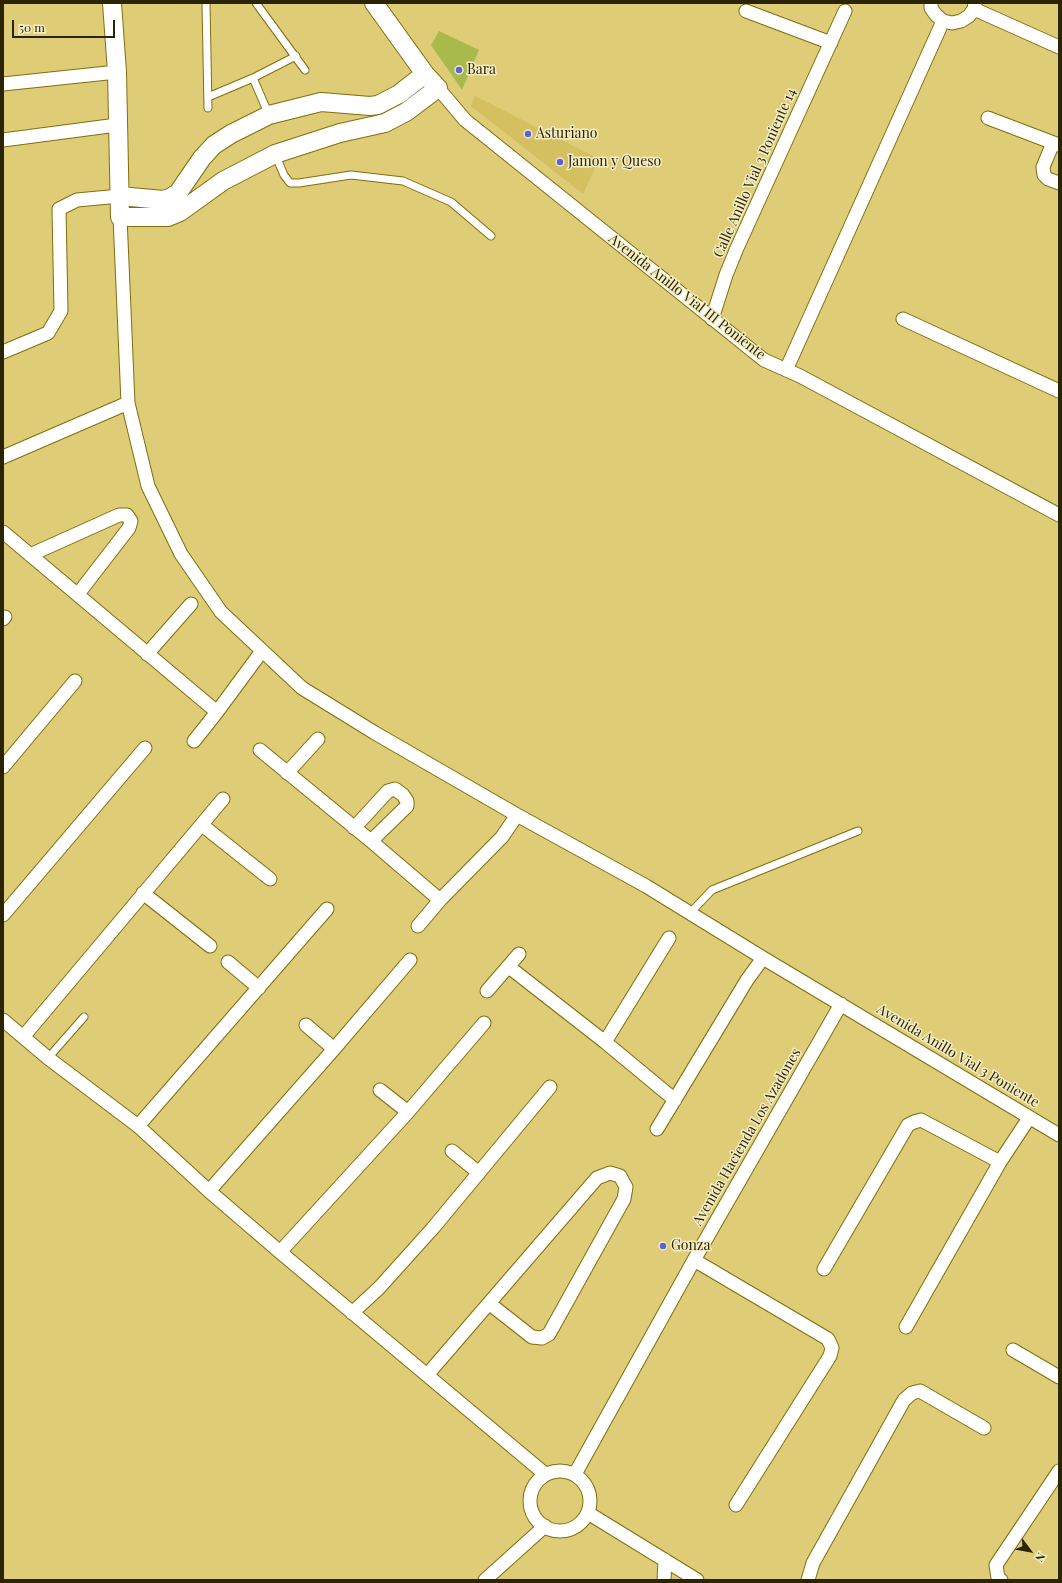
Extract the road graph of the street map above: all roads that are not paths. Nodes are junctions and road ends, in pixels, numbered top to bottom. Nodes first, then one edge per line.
1 (112, 3) edge
2 (206, 3) edge
3 (256, 3) edge
4 (374, 3) edge
5 (931, 3) edge
6 (974, 6) edge
7 (746, 11) dead end
8 (844, 11) dead end
9 (943, 21) junction
10 (831, 42) junction
11 (1059, 47) edge
12 (296, 56) junction
13 (305, 70) dead end
14 (117, 72) junction
15 (426, 74) junction
16 (253, 78) junction
17 (3, 84) edge
18 (438, 88) junction
19 (208, 97) junction
20 (337, 104) junction
21 (208, 108) dead end
22 (269, 115) junction
23 (988, 118) dead end
24 (117, 125) junction
25 (340, 133) junction
26 (4, 144) edge
27 (1056, 144) edge
28 (275, 154) junction
29 (202, 158) junction
30 (222, 181) junction
31 (1059, 183) edge
32 (120, 196) junction
33 (120, 217) junction
34 (491, 236) dead end
35 (712, 319) junction
36 (903, 319) dead end
37 (3, 352) edge
38 (786, 370) junction
39 (1059, 391) edge
40 (128, 403) junction
41 (3, 457) edge
42 (1059, 515) edge
43 (3, 532) edge
44 (30, 555) junction
45 (78, 594) junction
46 (191, 604) dead end
47 (262, 651) junction
48 (147, 654) junction
49 (75, 681) dead end
50 (217, 712) junction
51 (318, 739) dead end
52 (194, 742) dead end
53 (145, 748) dead end
54 (260, 750) dead end
55 (3, 767) edge
56 (287, 773) junction
57 (222, 799) dead end
58 (517, 815) junction
59 (202, 825) junction
60 (354, 828) junction
61 (858, 832) dead end
62 (371, 841) junction
63 (270, 879) dead end
64 (143, 893) junction
65 (440, 900) junction
66 (327, 909) dead end
67 (690, 913) junction
68 (3, 915) edge
69 (418, 926) dead end
70 (669, 938) dead end
71 (210, 946) dead end
72 (520, 954) dead end
73 (763, 958) junction
74 (410, 960) dead end
75 (228, 962) dead end
76 (509, 967) junction
77 (259, 988) junction
78 (487, 991) dead end
79 (841, 1004) junction
80 (84, 1017) dead end
81 (3, 1020) edge
82 (484, 1023) dead end
83 (306, 1026) dead end
84 (22, 1037) junction
85 (605, 1042) junction
86 (334, 1049) junction
87 (48, 1058) junction
88 (550, 1087) dead end
89 (380, 1090) dead end
90 (675, 1100) junction
91 (408, 1112) junction
92 (1029, 1118) junction
93 (138, 1126) junction
94 (658, 1129) dead end
95 (1059, 1135) edge
96 (452, 1151) dead end
97 (1000, 1162) junction
98 (479, 1173) junction
99 (209, 1191) junction
100 (280, 1252) junction
101 (694, 1260) junction
102 (824, 1269) dead end
103 (490, 1304) junction
104 (352, 1313) junction
105 (906, 1327) dead end
106 (1013, 1350) dead end
107 (427, 1375) junction
108 (1059, 1377) edge
109 (984, 1428) dead end
110 (1059, 1470) edge
111 (545, 1474) junction
112 (575, 1474) junction
113 (736, 1505) dead end
114 (588, 1513) junction
115 (545, 1526) junction
116 (664, 1560) junction
117 (485, 1580) edge
118 (664, 1580) edge
119 (697, 1580) edge
120 (808, 1580) edge
121 (1001, 1580) edge

1 - 14 street
2 - 19 lane
3 - 12 lane
4 - 15 street, Avenida Anillo Vial III Poniente
5 - 9 street
6 - 9 street
6 - 11 street
7 - 10 street
8 - 10 street, Calle Anillo Vial 3 Poniente 14
9 - 38 street
10 - 35 street, Calle Anillo Vial 3 Poniente 14
12 - 13 lane
12 - 16 lane
14 - 17 street
14 - 24 street
15 - 18 street, Avenida Anillo Vial III Poniente
15 - 20 street
16 - 19 lane
16 - 22 lane
18 - 25 street
18 - 35 street, Avenida Anillo Vial III Poniente
19 - 21 lane
20 - 22 street
20 - 25 street
22 - 29 street
23 - 27 street
24 - 26 street
24 - 32 street
25 - 28 street
27 - 31 street
28 - 30 street
28 - 34 lane
29 - 30 street
29 - 32 street
30 - 33 street
32 - 33 street
32 - 37 street
33 - 40 street, Avenida Anillo Vial 3 Poniente
35 - 38 street, Avenida Anillo Vial III Poniente
36 - 39 street
38 - 42 street, Avenida Anillo Vial III Poniente
40 - 41 street
40 - 47 street, Avenida Anillo Vial 3 Poniente
43 - 44 street
44 - 45 street
44 - 45 street
45 - 48 street
46 - 48 street
47 - 50 street
47 - 58 street, Avenida Anillo Vial 3 Poniente
48 - 50 street
49 - 55 street
50 - 52 street
51 - 56 street
53 - 68 street
54 - 56 street
56 - 60 street
57 - 59 street
58 - 65 street
58 - 67 street, Avenida Anillo Vial 3 Poniente
59 - 63 street
59 - 64 street
60 - 62 street
60 - 62 street
61 - 67 lane
62 - 65 street
64 - 71 street
64 - 84 street
65 - 69 street
66 - 77 street
67 - 73 street, Avenida Anillo Vial 3 Poniente
70 - 85 street
72 - 76 street
73 - 79 street, Avenida Anillo Vial 3 Poniente
73 - 90 street
74 - 86 street
75 - 77 street
76 - 78 street
76 - 85 street
77 - 93 street
79 - 92 street, Avenida Anillo Vial 3 Poniente
79 - 101 street, Avenida Hacienda Los Azadones
80 - 87 lane
81 - 84 street
82 - 91 street
83 - 86 street
84 - 87 street
85 - 90 street
86 - 99 street
87 - 93 street
88 - 98 street
89 - 91 street
90 - 94 street
91 - 100 street
92 - 95 street, Avenida Anillo Vial 3 Poniente
92 - 97 street
93 - 99 street
96 - 98 street
97 - 102 street
97 - 105 street
98 - 104 street
99 - 100 street
100 - 104 street
101 - 112 street, Avenida Hacienda Los Azadones
101 - 113 street
103 - 103 street
103 - 107 street
104 - 107 street
106 - 108 street
107 - 111 street
109 - 120 street
110 - 121 street
111 - 112 street
111 - 115 street
112 - 114 street
114 - 115 street
114 - 116 street
115 - 117 street
116 - 118 street
116 - 119 street

